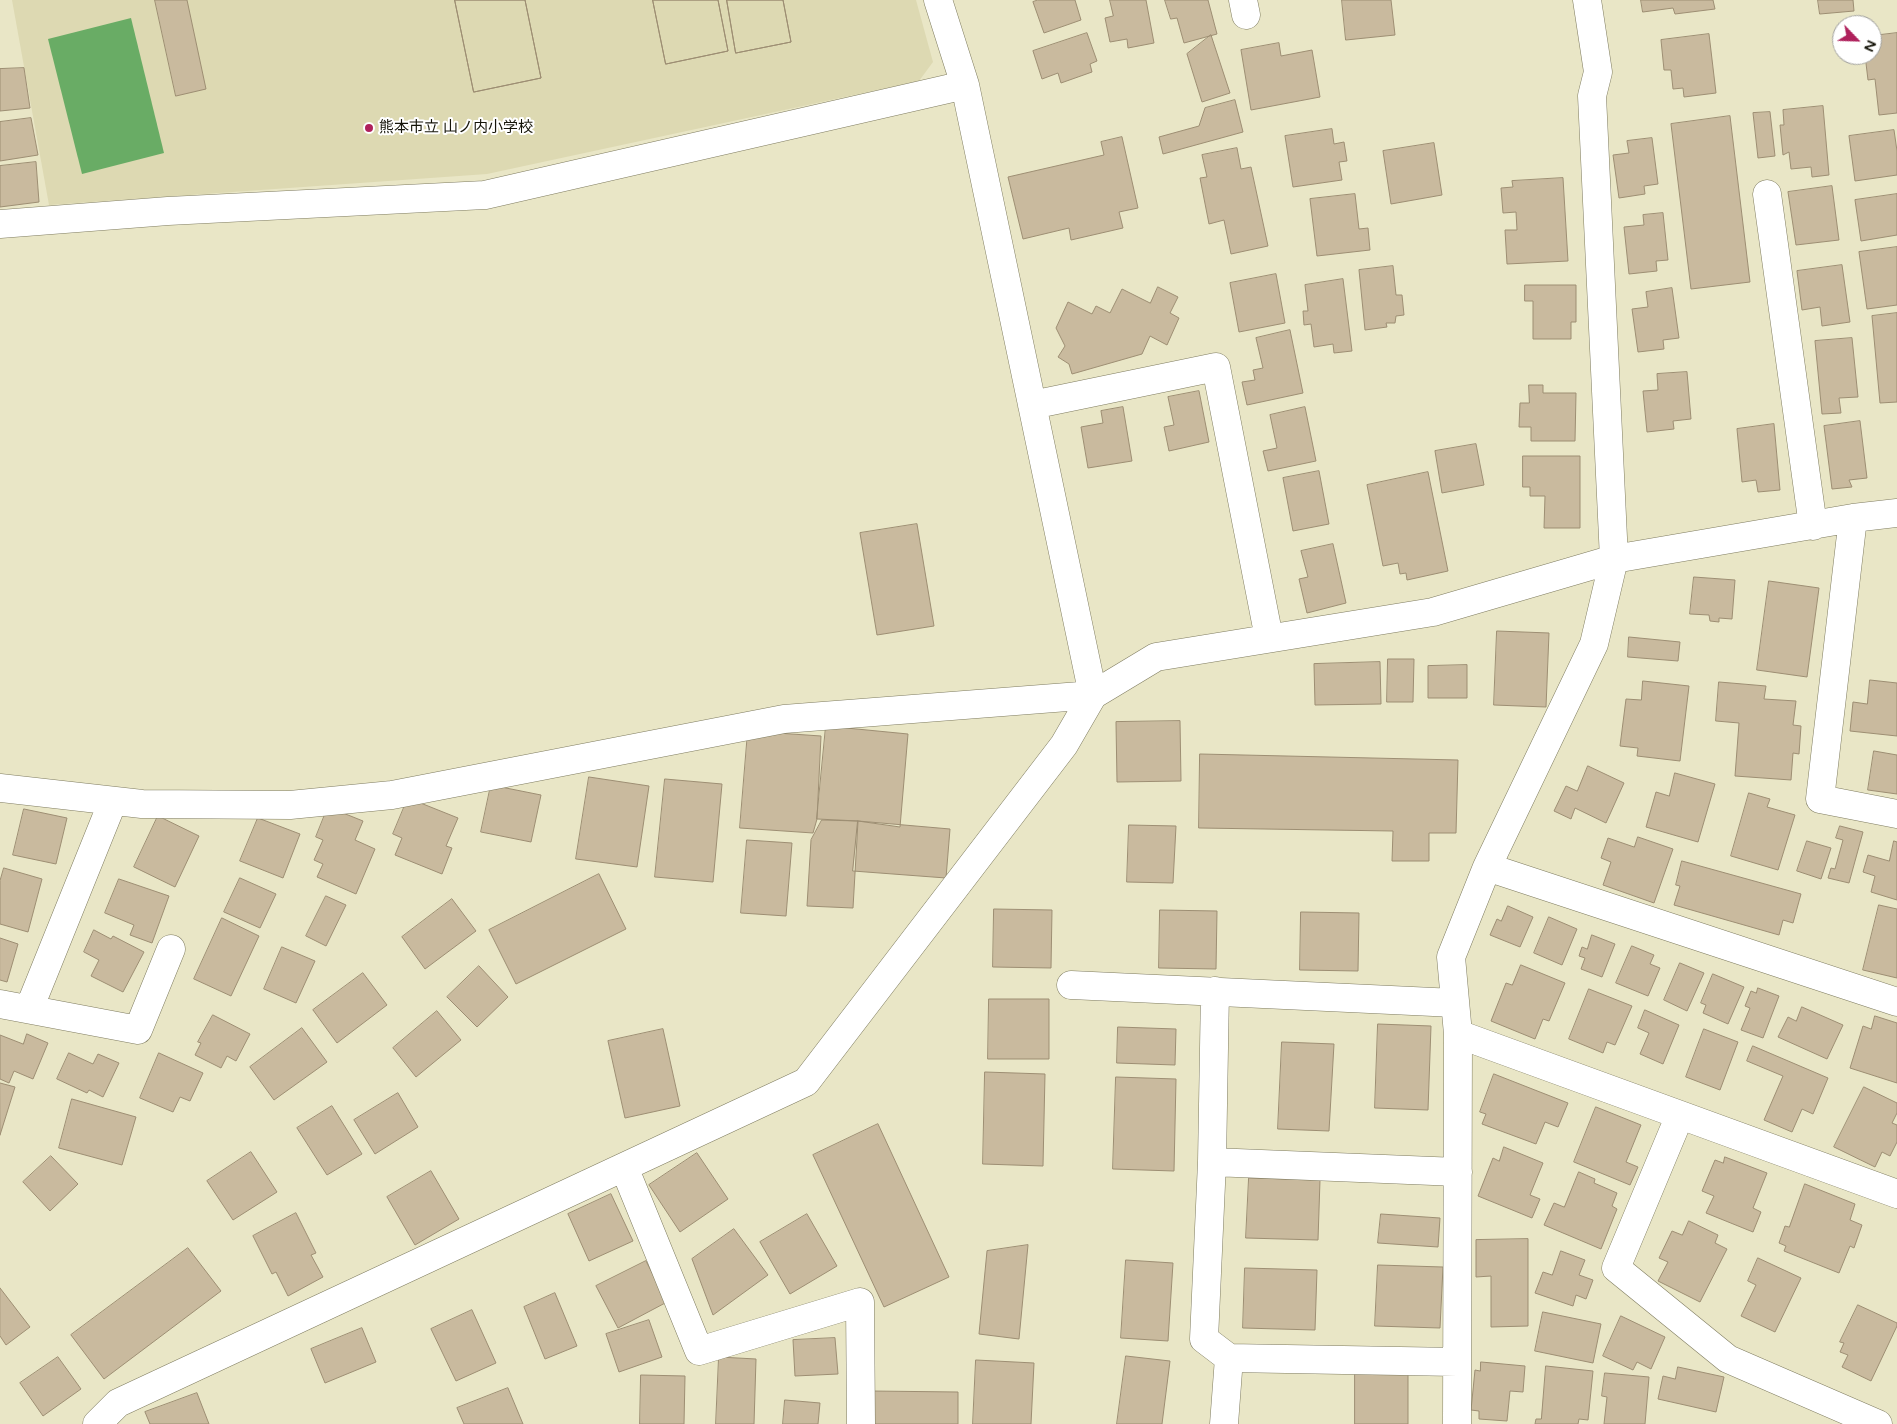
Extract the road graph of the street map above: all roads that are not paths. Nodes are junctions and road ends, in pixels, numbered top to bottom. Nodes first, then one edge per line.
1 (938, 0) edge
2 (1587, 0) edge
3 (964, 85) junction
4 (1767, 194) dead end
5 (0, 224) edge
6 (1032, 406) junction
7 (1897, 512) edge
8 (1853, 518) junction
9 (1813, 526) junction
10 (1614, 559) junction
11 (1268, 638) junction
12 (1093, 695) junction
13 (0, 788) edge
14 (113, 801) junction
15 (1897, 814) edge
16 (1487, 867) junction
17 (170, 949) dead end
18 (1070, 985) dead end
19 (1215, 991) junction
20 (1455, 1002) junction
21 (1897, 1002) edge
22 (0, 1004) edge
23 (29, 1010) junction
24 (1458, 1034) junction
25 (1680, 1115) junction
26 (1212, 1162) junction
27 (624, 1167) junction
28 (1458, 1172) junction
29 (1897, 1194) edge
30 (1228, 1358) junction
31 (1457, 1362) junction
32 (96, 1424) edge
33 (862, 1424) edge
34 (1224, 1424) edge
35 (1457, 1424) edge
36 (1878, 1424) edge

1 - 3 street
2 - 10 street
3 - 5 street
3 - 6 street
4 - 9 street
6 - 11 street
6 - 12 street
7 - 8 street
8 - 9 street
8 - 15 street
9 - 10 street
10 - 11 street
10 - 16 street
11 - 12 street
12 - 14 street
12 - 27 street
13 - 14 street
14 - 23 street
16 - 20 street
16 - 21 street
17 - 23 street
18 - 19 street
19 - 20 street
19 - 26 street
20 - 24 street
22 - 23 street
24 - 25 street
24 - 28 street
25 - 29 street
25 - 36 street
26 - 28 street
26 - 30 street
27 - 32 street
27 - 33 street
28 - 31 street
30 - 31 street
30 - 34 street
31 - 35 street

